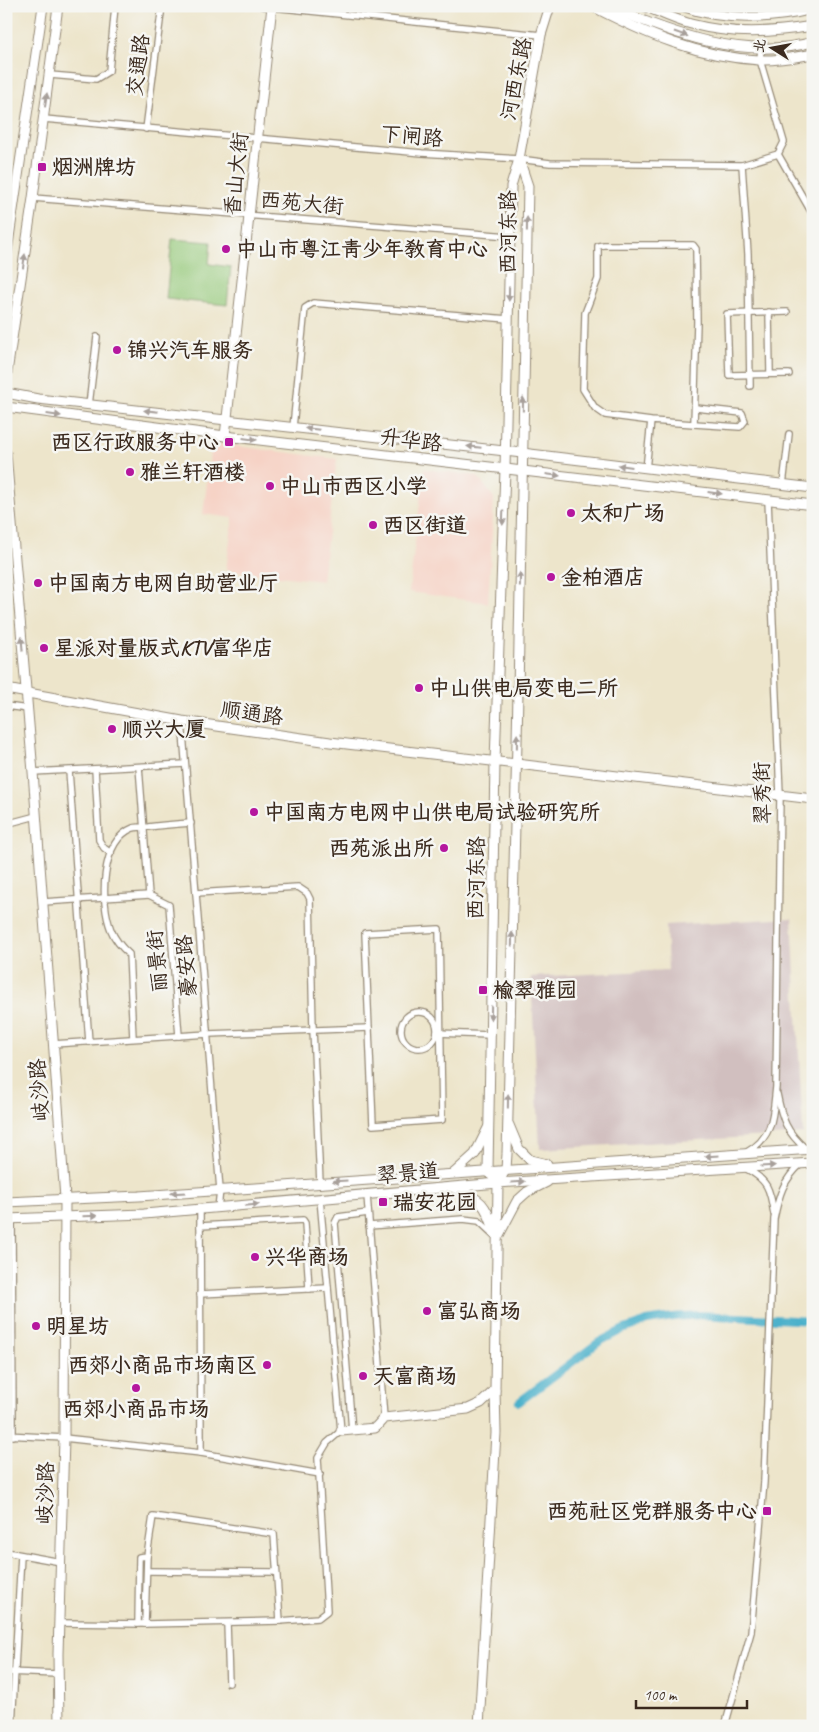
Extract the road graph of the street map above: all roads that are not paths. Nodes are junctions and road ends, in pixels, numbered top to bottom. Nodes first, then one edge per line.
1 (43, 6) edge
2 (58, 6) edge
3 (115, 6) edge
4 (162, 6) edge
5 (262, 6) edge
6 (592, 6) edge
7 (607, 6) edge
8 (644, 6) edge
9 (682, 6) edge
10 (272, 7) edge
11 (552, 7) edge
12 (813, 9) edge
13 (813, 26) edge
14 (541, 34) junction
15 (813, 42) edge
16 (761, 48) junction
17 (813, 54) edge
18 (760, 60) junction
19 (50, 75) junction
20 (44, 119) junction
21 (146, 128) junction
22 (257, 138) junction
23 (778, 154) junction
24 (518, 159) junction
25 (742, 165) junction
26 (33, 198) junction
27 (813, 215) edge
28 (249, 216) junction
29 (509, 236) junction
30 (8, 237) edge
31 (6, 258) edge
32 (769, 312) junction
33 (787, 312) dead end
34 (749, 313) junction
35 (508, 319) junction
36 (97, 337) dead end
37 (770, 374) junction
38 (789, 374) dead end
39 (750, 375) junction
40 (6, 379) edge
41 (750, 386) dead end
42 (6, 393) edge
43 (89, 404) junction
44 (6, 408) edge
45 (696, 408) junction
46 (226, 420) junction
47 (651, 421) junction
48 (694, 424) junction
49 (293, 427) junction
50 (790, 434) dead end
51 (225, 436) junction
52 (291, 444) junction
53 (505, 451) junction
54 (6, 453) edge
55 (522, 453) junction
56 (646, 468) junction
57 (505, 469) junction
58 (522, 471) junction
59 (783, 485) junction
60 (813, 488) edge
61 (8, 491) edge
62 (768, 500) junction
63 (813, 505) edge
64 (6, 689) edge
65 (27, 693) junction
66 (6, 706) edge
67 (28, 710) junction
68 (182, 721) junction
69 (495, 762) junction
70 (185, 764) junction
71 (517, 764) junction
72 (139, 767) junction
73 (95, 769) junction
74 (69, 771) junction
75 (33, 772) junction
76 (780, 795) junction
77 (813, 799) edge
78 (36, 816) junction
79 (190, 823) junction
80 (6, 824) edge
81 (144, 827) junction
82 (111, 852) junction
83 (196, 893) junction
84 (149, 895) junction
85 (104, 898) junction
86 (78, 900) junction
87 (43, 902) junction
88 (369, 1028) junction
89 (313, 1029) junction
90 (439, 1033) junction
91 (208, 1034) junction
92 (490, 1035) junction
93 (179, 1036) junction
94 (134, 1038) junction
95 (89, 1042) junction
96 (53, 1044) junction
97 (776, 1087) junction
98 (508, 1122) junction
99 (489, 1125) junction
100 (809, 1149) edge
101 (744, 1154) junction
102 (813, 1163) edge
103 (801, 1164) junction
104 (555, 1166) junction
105 (744, 1167) junction
106 (506, 1169) junction
107 (488, 1171) junction
108 (454, 1173) junction
109 (553, 1179) junction
110 (320, 1183) junction
111 (498, 1183) junction
112 (452, 1187) junction
113 (220, 1190) junction
114 (367, 1194) junction
115 (65, 1198) junction
116 (320, 1199) junction
117 (6, 1202) edge
118 (218, 1208) junction
119 (200, 1209) junction
120 (368, 1213) junction
121 (65, 1217) junction
122 (9, 1219) edge
123 (774, 1219) junction
124 (200, 1226) junction
125 (369, 1226) junction
126 (497, 1237) junction
127 (309, 1288) junction
128 (328, 1288) junction
129 (200, 1294) junction
130 (495, 1390) junction
131 (384, 1418) junction
132 (352, 1430) junction
133 (341, 1432) junction
134 (10, 1436) edge
135 (64, 1438) junction
136 (201, 1453) junction
137 (320, 1474) junction
138 (6, 1552) edge
139 (21, 1555) junction
140 (147, 1556) junction
141 (61, 1562) junction
142 (147, 1572) junction
143 (276, 1572) junction
144 (280, 1621) junction
145 (59, 1623) junction
146 (227, 1623) junction
147 (138, 1624) junction
148 (146, 1624) junction
149 (6, 1672) edge
150 (15, 1673) junction
151 (58, 1674) junction
152 (228, 1683) dead end
153 (12, 1726) edge
154 (58, 1726) edge
155 (479, 1726) edge
156 (725, 1726) edge

1 - 30 street
2 - 19 street
3 - 19 street
4 - 21 street, 交通路
5 - 10 street
6 - 18 street
7 -> 16 street
8 - 13 street
9 - 12 street
10 - 14 street
10 - 22 street, 香山大街
11 - 14 street, 河西东路
14 - 24 street, 河西东路
15 - 16 street
16 - 18 street
17 - 18 street
18 - 23 street
20 -> 19 street
20 - 21 street, 下闸路
20 - 26 street
21 - 22 street, 下闸路
22 - 24 street, 下闸路
22 - 28 street, 香山大街
23 - 25 street, 下闸路
23 - 27 street
24 - 25 street, 下闸路
24 - 29 street, 西河东路
55 -> 24 street, 西河东路
25 - 34 street
26 - 28 street, 西苑大街
40 -> 26 street
28 - 29 street, 西苑大街
28 - 46 street, 香山大街
29 -> 35 street, 西河东路
30 - 31 street
32 - 33 street
32 - 34 street
32 - 37 street
34 - 39 street
34 - 39 street
35 - 49 street
35 - 53 street, 西河东路
36 - 43 street
37 - 38 street
37 - 39 street
39 - 41 street
42 - 43 street, 升华路
46 -> 43 street, 升华路
44 -> 51 street, 升华路
45 - 47 street
45 - 48 street
45 - 48 street
46 - 49 street, 升华路
46 - 51 street, 香山大街
47 - 48 street
47 - 56 street
49 - 52 street
53 -> 49 street, 升华路
50 - 59 street
51 -> 52 street, 升华路
52 - 57 street, 升华路
53 - 55 street, 升华路
53 - 57 street, 西河东路
54 - 61 street, 岐沙路
56 -> 55 street, 升华路
55 - 58 street, 西河东路
56 - 59 street, 升华路
57 - 58 street, 升华路
57 -> 69 street, 西河东路
58 -> 62 street, 升华路
71 -> 58 street, 西河东路
59 - 60 street, 升华路
65 -> 61 street, 岐沙路
62 - 63 street, 升华路
62 - 76 street, 翠秀街
64 - 65 street, 顺通路
65 - 67 street, 岐沙路
65 - 68 street, 顺通路
66 - 67 street
67 - 75 street, 岐沙路
68 - 69 street, 顺通路
68 - 70 street, 豪安路
69 - 71 street, 顺通路
69 -> 92 street, 西河东路
70 - 72 street
70 - 79 street, 豪安路
71 - 76 street, 顺通路
98 -> 71 street, 西河东路
72 - 73 street
72 - 81 street
73 - 74 street
73 - 82 street
74 - 75 street
74 - 86 street
75 - 78 street, 岐沙路
76 - 77 street, 顺通路
76 - 97 street, 翠秀街
78 - 80 street
78 - 87 street, 岐沙路
79 - 81 street
79 - 83 street, 豪安路
81 - 82 street
81 - 84 street
82 - 85 street
83 - 89 street
83 - 91 street, 豪安路
84 - 85 street
84 - 93 street, 丽景街
85 - 86 street
85 - 94 street
86 - 87 street
86 - 95 street
87 - 96 street, 岐沙路
88 - 89 street
88 - 90 street
88 - 90 street
89 - 91 street
89 - 110 street
90 - 90 street
90 - 92 street
91 - 93 street
91 - 113 street, 豪安路
92 - 99 street, 西河东路
93 - 94 street
94 - 95 street
95 - 96 street
96 - 115 street, 岐沙路
97 - 100 street
97 - 101 street
98 - 104 street
98 - 106 street, 西河东路
99 - 107 street, 西河东路
99 - 108 street
100 - 101 street, 翠景道
101 -> 104 street, 翠景道
102 - 103 street, 翠景道
105 -> 103 street, 翠景道
103 - 123 street
104 - 106 street, 翠景道
105 - 109 street, 翠景道
105 - 123 street
106 - 107 street, 翠景道
106 - 111 street, 西河东路
107 - 108 street, 翠景道
107 - 111 street
108 -> 110 street, 翠景道
111 -> 109 street, 翠景道
109 - 126 street
110 - 113 street, 翠景道
111 - 112 street, 翠景道
111 - 126 street, 西河东路
112 - 114 street, 翠景道
112 - 126 street
113 -> 115 street, 翠景道
113 - 118 street, 豪安路
114 - 116 street, 翠景道
114 - 120 street
115 - 117 street, 翠景道
115 - 121 street, 岐沙路
118 -> 116 street, 翠景道
116 - 128 street
118 - 119 street, 翠景道
121 -> 119 street, 翠景道
119 - 124 street
120 - 125 street
120 - 132 street
121 - 122 street, 翠景道
121 - 135 street, 岐沙路
122 - 134 street
123 - 156 street
124 - 127 street
124 - 129 street
125 - 126 street
125 - 131 street
126 - 130 street, 西河东路
127 - 128 street
127 - 129 street
128 - 133 street
129 - 136 street
130 - 131 street
130 - 155 street, 西河东路
131 - 132 street
132 - 133 street
133 - 137 street
134 - 135 street
135 - 136 street
135 - 141 street, 岐沙路
136 - 137 street
137 - 144 street
138 - 139 street
139 - 141 street
139 - 150 street
140 - 142 street
140 - 143 street
140 - 147 street
141 - 145 street, 岐沙路
142 - 143 street
142 - 148 street
143 - 144 street
144 - 146 street
145 - 147 street
145 - 151 street, 岐沙路
146 - 148 street
146 - 152 street
147 - 148 street
149 - 150 street
150 - 151 street
150 - 153 street
151 - 154 street, 岐沙路

